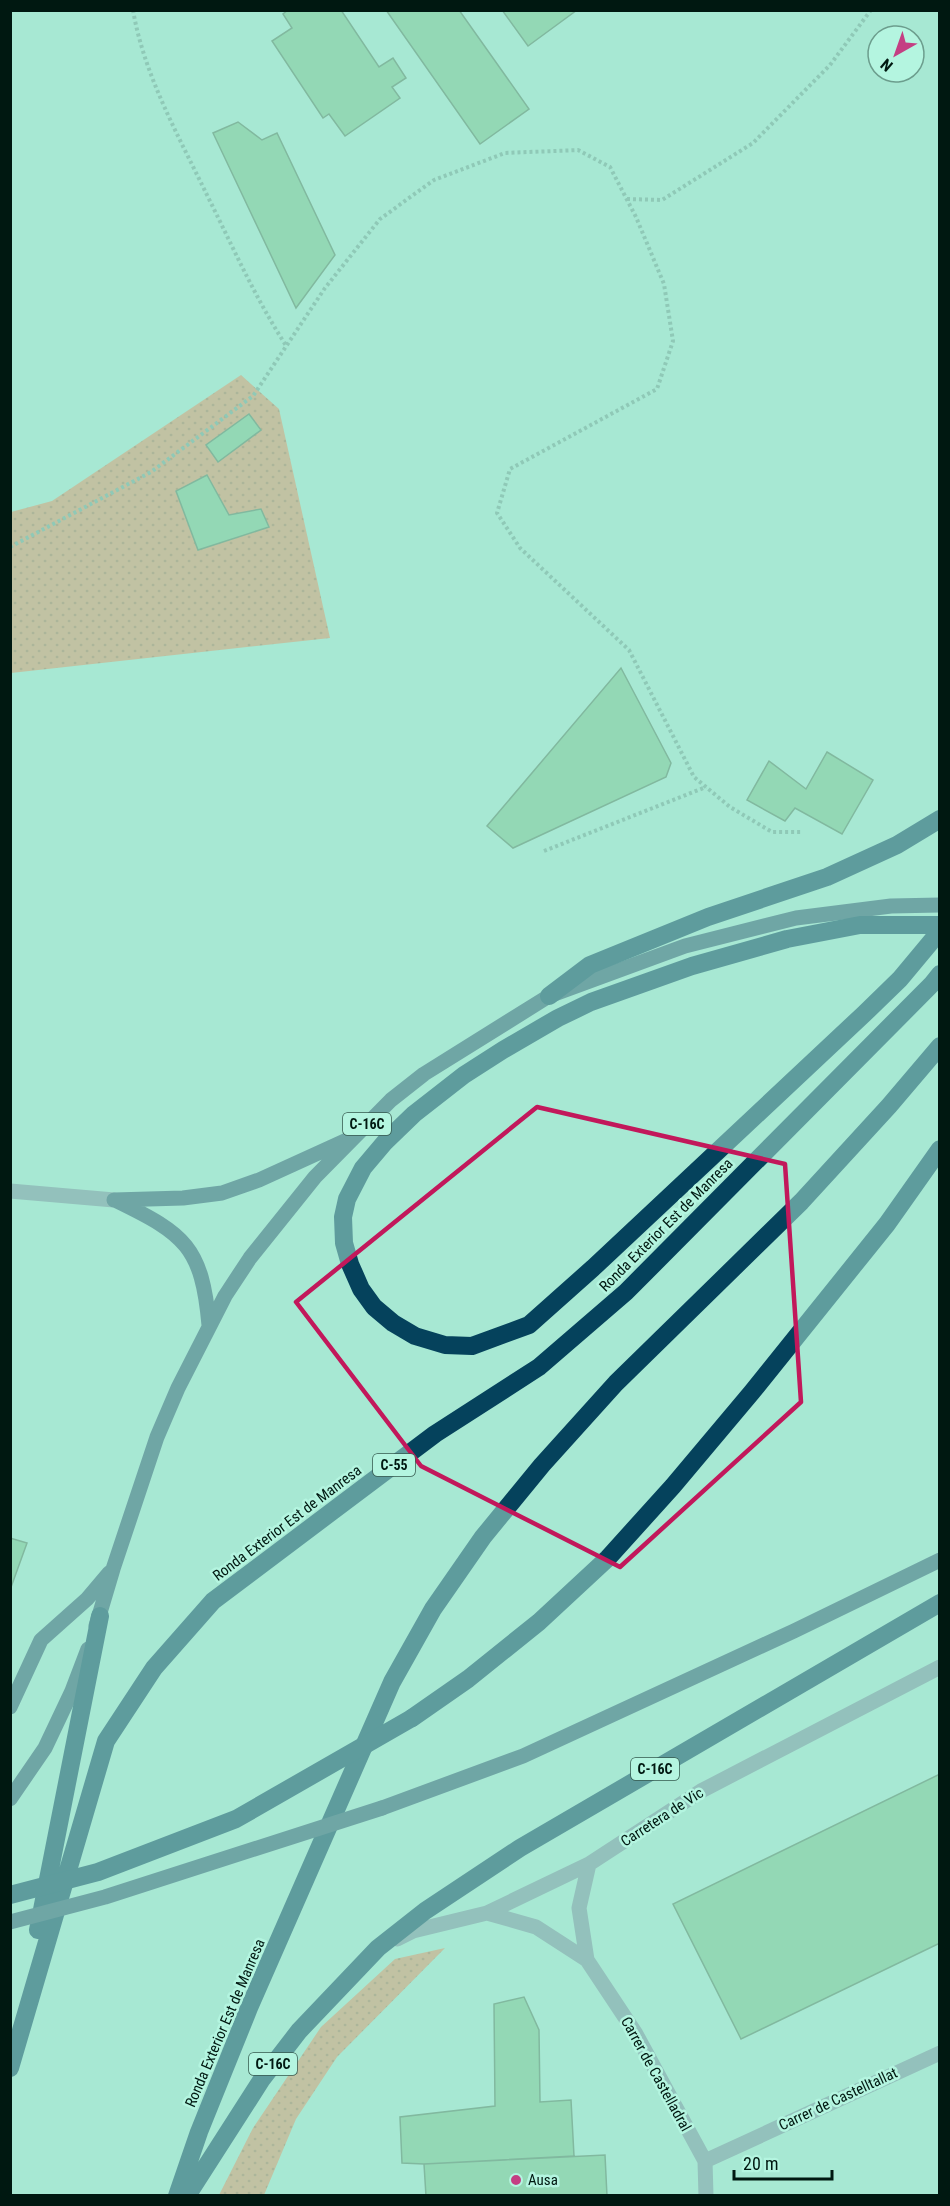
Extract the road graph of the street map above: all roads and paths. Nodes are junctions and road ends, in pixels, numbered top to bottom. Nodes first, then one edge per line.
1 (133, 10) edge
2 (871, 10) edge
3 (626, 199) junction
4 (287, 347) junction
5 (10, 547) edge
6 (706, 787) junction
7 (939, 819) edge
8 (802, 832) dead end
9 (544, 851) dead end
10 (939, 905) edge
11 (939, 925) edge
12 (939, 931) edge
13 (936, 979) edge
14 (549, 996) junction
15 (939, 1046) edge
16 (355, 1137) junction
17 (939, 1149) edge
18 (10, 1191) edge
19 (114, 1200) junction
20 (209, 1325) junction
21 (939, 1560) edge
22 (113, 1569) junction
23 (939, 1603) edge
24 (100, 1616) junction
25 (939, 1667) edge
26 (10, 1707) edge
27 (10, 1799) edge
28 (589, 1864) junction
29 (10, 1895) edge
30 (487, 1913) junction
31 (10, 1923) edge
32 (378, 1948) junction
33 (586, 1960) junction
34 (15, 2050) junction
35 (939, 2053) edge
36 (10, 2068) edge
37 (705, 2161) junction
38 (177, 2196) edge
39 (187, 2196) edge
40 (706, 2196) edge

1 - 4 path
2 - 3 path
3 - 4 path
3 - 6 path
4 - 5 path
6 - 8 path
6 - 9 path
7 - 14 highway
10 - 14 main road, C-16C
11 - 12 highway
13 - 34 highway, Ronda Exterior Est de Manresa / C-55
14 - 16 main road, C-16C
15 - 38 highway, Ronda Exterior Est de Manresa
16 - 19 main road
16 - 20 main road, C-16C
17 - 29 highway, bridge
18 - 19 street
19 - 20 main road
20 - 22 main road, C-16C
21 - 31 main road, bridge
22 - 24 main road, C-16C
22 - 26 main road
23 - 32 highway, C-16C
24 - 27 main road, C-16C
24 - 34 highway
25 - 28 street, Carretera de Vic
28 - 30 street, Carretera de Vic
28 - 33 street, Carrer de Castelladral
30 - 32 street, Carretera de Vic
30 - 33 street, Carrer de Castelladral
32 - 39 highway, C-16C
33 - 37 street, Carrer de Castelladral
34 - 36 highway, C-55
35 - 37 street, Carrer de Castelltallat
37 - 40 street, Carrer de Castelladral

